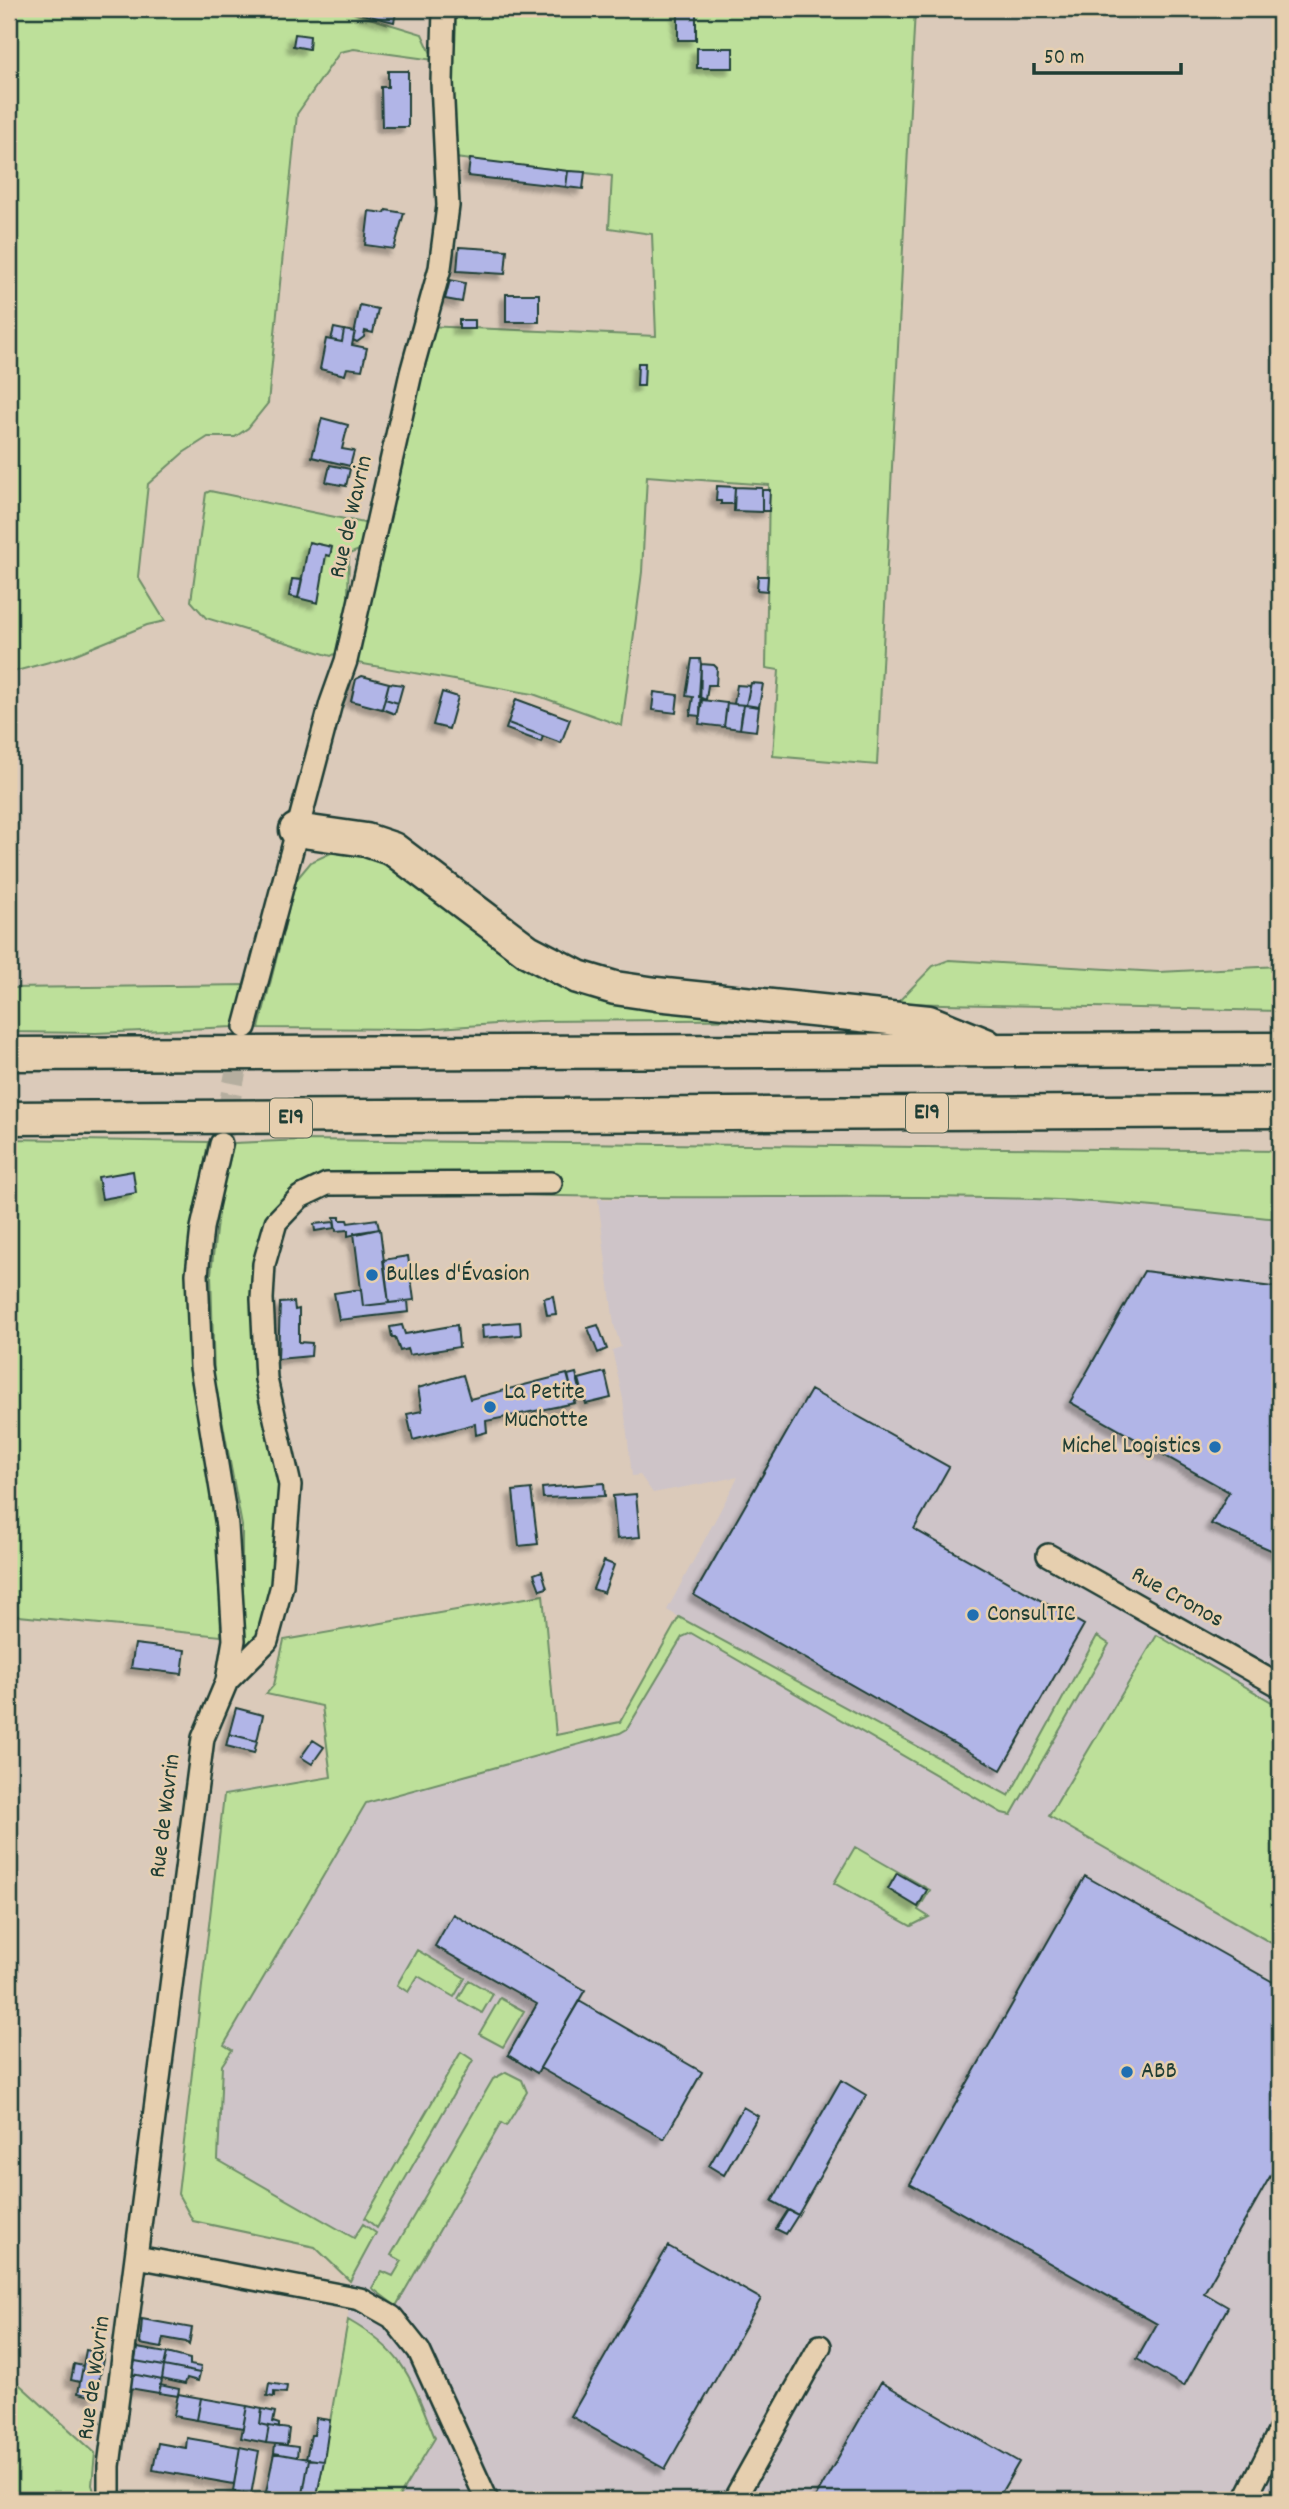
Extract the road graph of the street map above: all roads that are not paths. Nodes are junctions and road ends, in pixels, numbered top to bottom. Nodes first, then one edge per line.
1 (444, 9) edge
2 (296, 830) junction
3 (245, 1027) tunnel mouth
4 (1280, 1049) edge
5 (1000, 1051) junction
6 (9, 1054) edge
7 (1280, 1111) edge
8 (9, 1118) edge
9 (221, 1144) tunnel mouth
10 (551, 1183) dead end
11 (1048, 1555) dead end
12 (226, 1681) junction
13 (1280, 1686) edge
14 (137, 2257) junction
15 (820, 2346) dead end
16 (1280, 2430) edge
17 (109, 2500) edge
18 (488, 2500) edge
19 (734, 2500) edge
20 (1245, 2500) edge

1 - 2 street, Rue de Wavrin
2 - 3 street, Rue de Wavrin
2 - 5 highway
4 - 5 highway
5 - 6 highway
7 - 8 highway, E19
9 - 12 street, Rue de Wavrin
10 - 12 street
11 - 13 street, Rue Cronos
12 - 14 street, Rue de Wavrin
14 - 17 street, Rue de Wavrin
14 - 18 street
15 - 19 street
16 - 20 street

